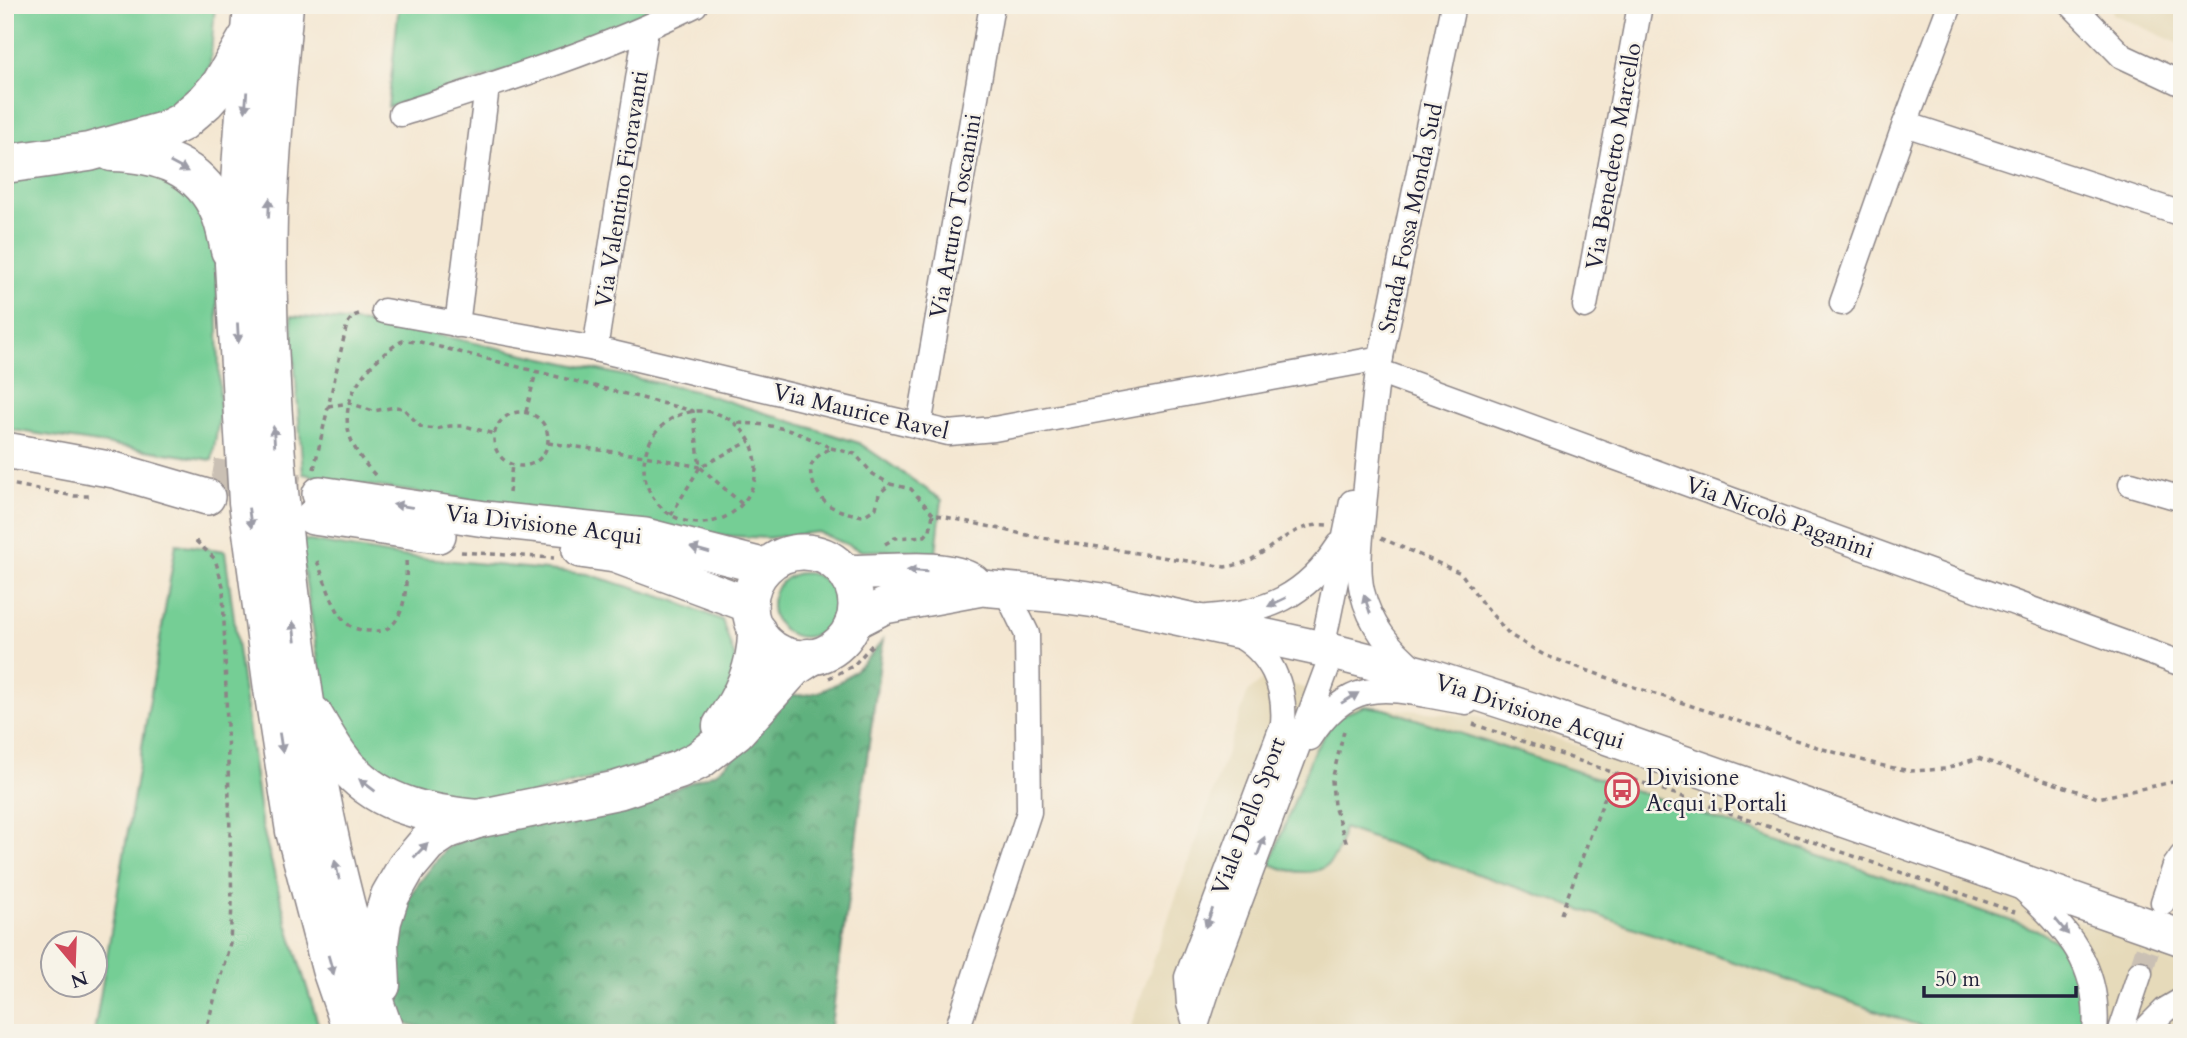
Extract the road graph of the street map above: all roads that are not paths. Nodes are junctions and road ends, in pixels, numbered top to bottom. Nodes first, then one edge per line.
1 (284, 5) edge
2 (695, 5) edge
3 (992, 5) edge
4 (1453, 5) edge
5 (1640, 5) edge
6 (1950, 5) edge
7 (2072, 5) edge
8 (251, 20) edge
9 (646, 29) junction
10 (2182, 84) edge
11 (487, 87) junction
12 (401, 114) dead end
13 (1905, 124) junction
14 (89, 152) junction
15 (5, 164) edge
16 (2182, 214) edge
17 (234, 264) junction
18 (1842, 303) dead end
19 (1585, 306) dead end
20 (384, 312) road end
21 (457, 325) junction
22 (595, 349) junction
23 (1379, 364) junction
24 (919, 426) junction
25 (5, 450) edge
26 (2131, 484) dead end
27 (210, 486) tunnel mouth
28 (2182, 499) edge
29 (1350, 532) junction
30 (766, 567) junction
31 (845, 572) junction
32 (992, 590) junction
33 (1060, 595) junction
34 (1176, 617) junction
35 (753, 618) junction
36 (853, 622) junction
37 (1223, 627) junction
38 (1027, 634) junction
39 (1327, 651) junction
40 (808, 658) junction
41 (2182, 664) edge
42 (1423, 676) junction
43 (303, 698) junction
44 (1534, 711) junction
45 (699, 760) junction
46 (1291, 768) junction
47 (477, 819) junction
48 (2182, 856) edge
49 (2013, 879) junction
50 (2151, 913) junction
51 (2182, 930) edge
52 (2177, 951) edge
53 (2140, 973) tunnel mouth
54 (2182, 1000) edge
55 (1197, 1029) edge
56 (374, 1032) edge
57 (956, 1033) edge
58 (2095, 1033) edge
59 (2120, 1033) edge
60 (2142, 1033) edge

43 -> 1 highway
2 - 9 street
3 - 24 street, Via Arturo Toscanini
4 - 23 street, Strada Fossa Monda Sud
5 - 19 street, Via Benedetto Marcello
6 - 13 street
7 - 10 street
8 - 14 highway
8 -> 17 highway
9 - 11 street
9 - 22 street, Via Valentino Fioravanti
11 - 12 street
11 - 21 street
13 - 16 street
13 - 18 street
14 - 15 highway
14 -> 17 highway
17 -> 56 highway
20 - 21 street, Via Maurice Ravel
21 - 22 street, Via Maurice Ravel
22 - 24 street, Via Maurice Ravel
23 - 24 street, Via Maurice Ravel
23 - 29 street, Strada Fossa Monda Sud
23 - 41 street, Via Nicolò Paganini
25 - 27 main road
26 - 28 street
29 -> 34 street
29 - 39 street, Strada Fossa Monda Sud
42 -> 29 street, Strada Fossa Monda Sud
30 - 31 main road
30 - 35 main road
30 -> 35 main road, Via Divisione Acqui
32 -> 31 main road, Via Divisione Acqui
31 - 36 main road
32 - 33 main road, Via Divisione Acqui
32 - 36 main road, Via Divisione Acqui
32 - 38 street
33 - 34 main road, Via Divisione Acqui
33 - 38 street
34 - 37 main road, Via Divisione Acqui
35 - 40 main road
35 - 45 highway
36 - 40 main road
37 - 39 main road, Via Divisione Acqui
37 -> 55 street, Viale Dello Sport
38 - 57 street
39 - 42 main road, Via Divisione Acqui
39 - 46 street, Viale Dello Sport
40 - 45 highway
42 - 44 main road, Via Divisione Acqui
47 -> 43 highway
56 -> 43 highway
46 -> 44 street, Viale Dello Sport
44 - 49 main road, Via Divisione Acqui
45 - 47 highway
55 -> 46 street, Viale Dello Sport
56 -> 47 highway
48 - 50 street
49 - 50 main road, Via Divisione Acqui
49 -> 58 street
50 - 51 street
50 - 52 main road, Via Divisione Acqui
53 - 59 street
54 - 60 street

